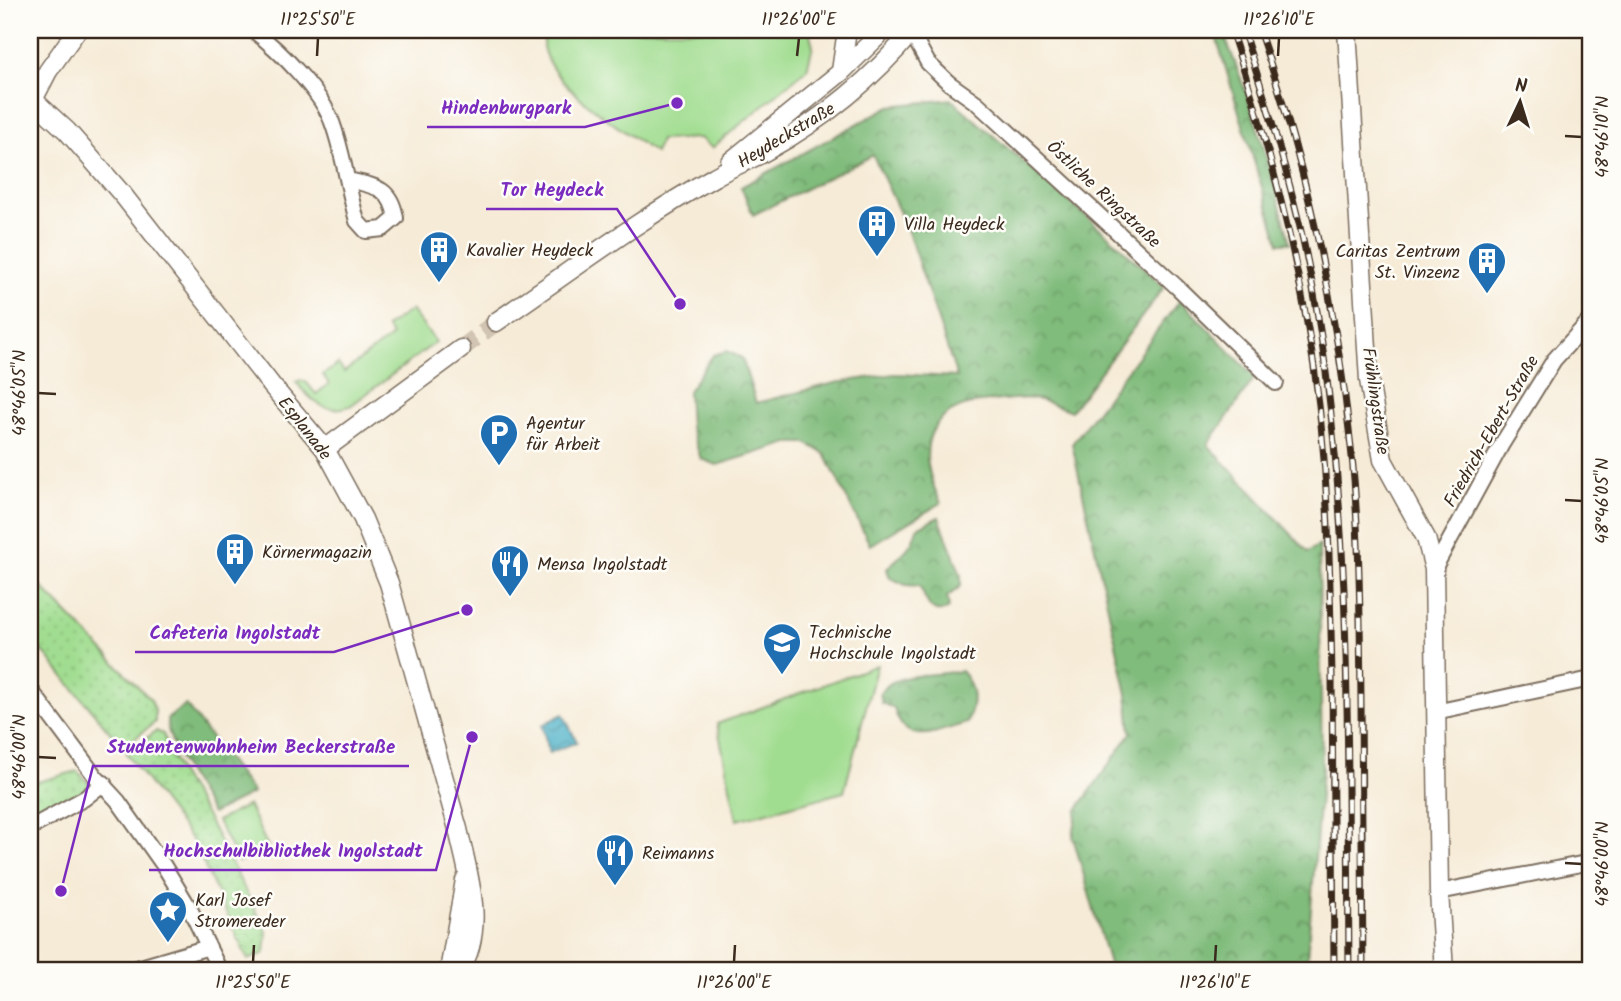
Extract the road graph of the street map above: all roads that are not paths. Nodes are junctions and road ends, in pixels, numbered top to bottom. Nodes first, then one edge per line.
1 (76, 30) edge
2 (253, 30) edge
3 (847, 30) edge
4 (884, 30) edge
5 (912, 30) edge
6 (1347, 30) edge
7 (841, 72) junction
8 (31, 101) edge
9 (715, 176) junction
10 (348, 180) dead end
11 (1591, 319) edge
12 (496, 322) tunnel mouth
13 (461, 349) tunnel mouth
14 (1276, 383) dead end
15 (325, 449) junction
16 (1434, 569) junction
17 (1591, 679) edge
18 (30, 689) edge
19 (1435, 712) junction
20 (104, 783) junction
21 (30, 828) edge
22 (1591, 862) edge
23 (467, 870) junction
24 (1439, 892) junction
25 (209, 947) junction
26 (127, 971) edge
27 (220, 971) edge
28 (449, 971) edge
29 (459, 971) edge
30 (1444, 971) edge

1 - 8 street
2 - 10 street
3 - 7 street
4 - 7 street, Heydeckstraße
5 - 9 street, Heydeckstraße
5 - 14 street, Östliche Ringstraße
6 - 16 street, Frühlingstraße
7 - 9 street, Heydeckstraße
8 - 15 street, Esplanade
9 - 12 street, Heydeckstraße
11 - 16 street, Friedrich-Ebert-Straße
13 - 15 street
15 - 23 street, Esplanade
16 - 19 street, Frühlingstraße
17 - 19 street
18 - 20 street
19 - 24 street, Frühlingstraße
20 - 21 street
20 - 25 street
22 - 24 street
23 - 28 street, Esplanade
23 - 29 street, Esplanade
24 - 30 street, Frühlingstraße
25 - 26 street
25 - 27 street

